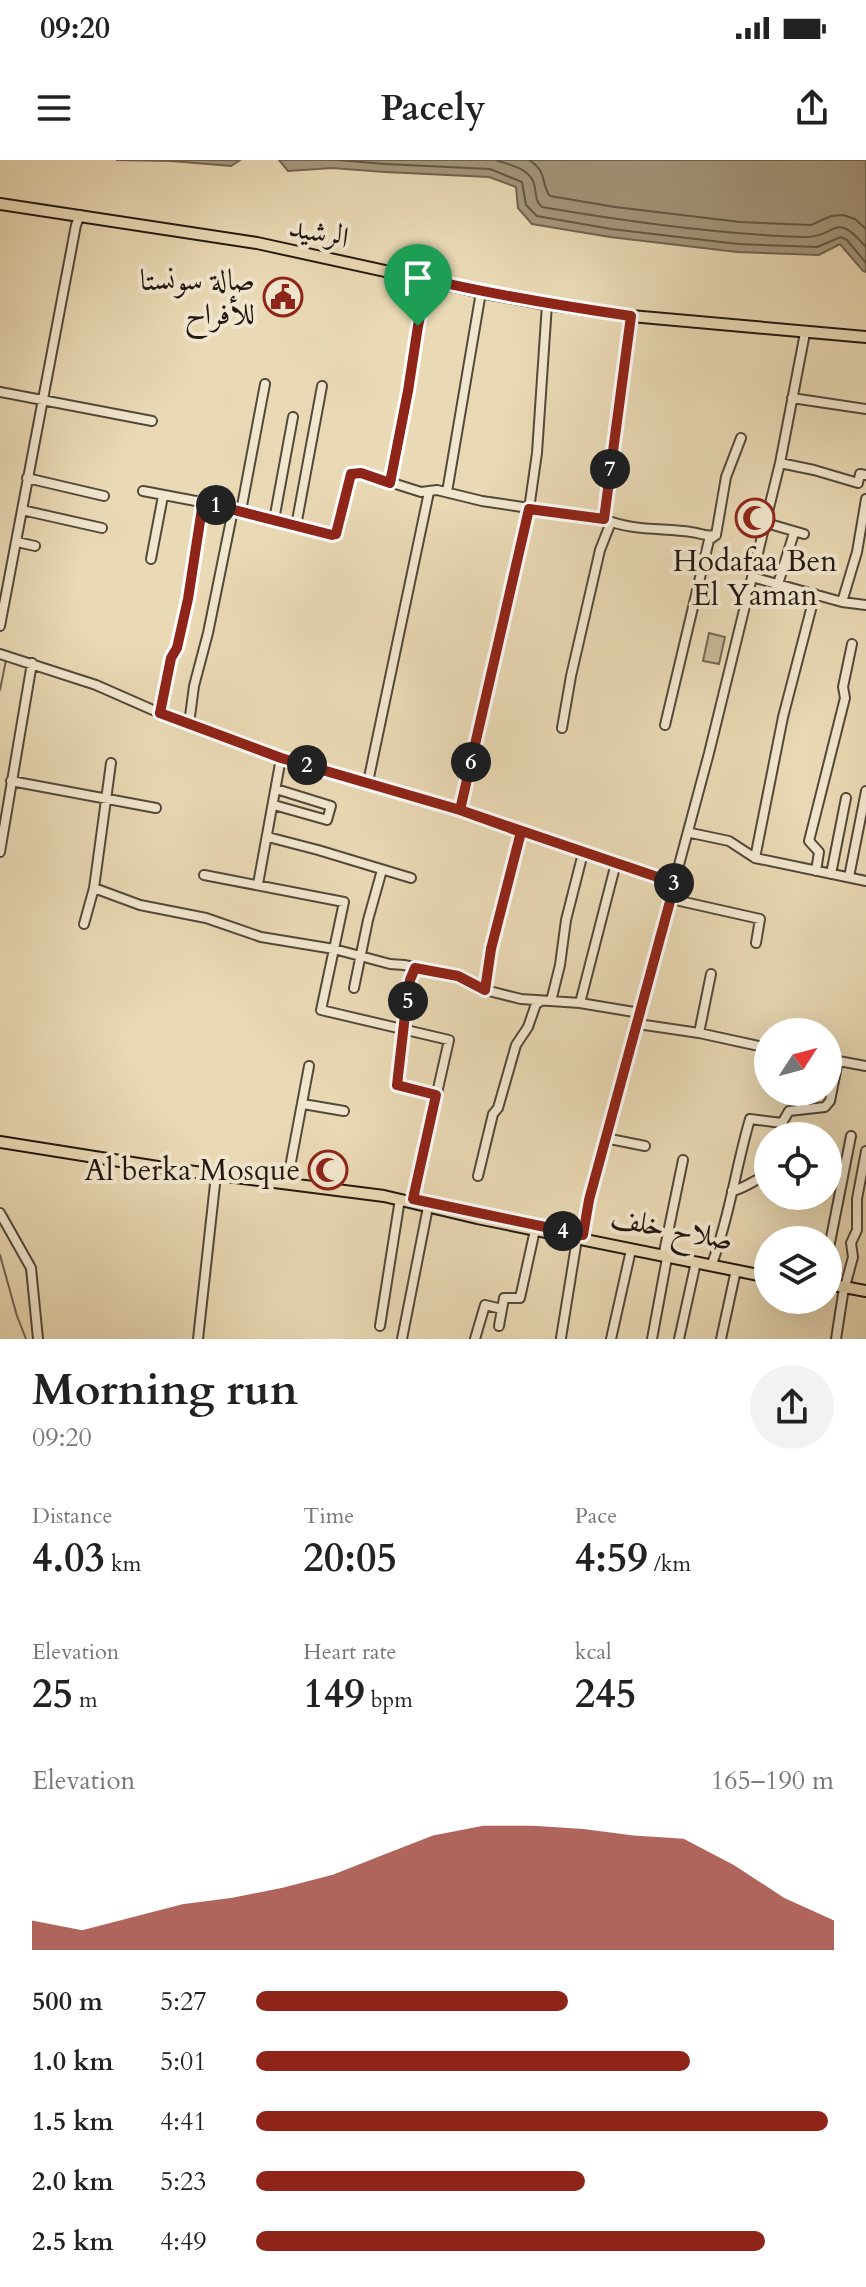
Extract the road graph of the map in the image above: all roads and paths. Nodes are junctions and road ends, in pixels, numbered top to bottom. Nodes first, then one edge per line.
1 (0, 204) edge
2 (80, 215) junction
3 (427, 279) junction
4 (481, 292) junction
5 (547, 304) junction
6 (631, 316) junction
7 (805, 333) junction
8 (866, 337) edge
9 (265, 384) dead end
10 (322, 386) dead end
11 (0, 392) edge
12 (792, 398) junction
13 (44, 400) junction
14 (866, 409) edge
15 (293, 417) dead end
16 (152, 421) dead end
17 (741, 438) dead end
18 (780, 463) junction
19 (866, 475) edge
20 (27, 478) junction
21 (390, 483) junction
22 (143, 491) dead end
23 (429, 492) junction
24 (447, 492) junction
25 (104, 496) dead end
26 (163, 496) junction
27 (866, 499) edge
28 (203, 502) junction
29 (529, 509) junction
30 (22, 510) junction
31 (237, 510) junction
32 (274, 520) junction
33 (608, 521) junction
34 (766, 523) junction
35 (296, 526) junction
36 (102, 528) dead end
37 (794, 533) junction
38 (804, 534) dead end
39 (716, 535) junction
40 (17, 542) junction
41 (35, 546) dead end
42 (151, 559) dead end
43 (854, 560) junction
44 (864, 563) edge
45 (752, 577) junction
46 (778, 584) junction
47 (815, 594) junction
48 (842, 602) junction
49 (866, 605) edge
50 (0, 626) edge
51 (852, 644) dead end
52 (0, 654) edge
53 (32, 663) junction
54 (160, 713) junction
55 (189, 724) junction
56 (665, 725) dead end
57 (562, 728) dead end
58 (281, 758) junction
59 (111, 763) dead end
60 (11, 781) junction
61 (368, 782) junction
62 (276, 789) junction
63 (866, 791) edge
64 (846, 798) dead end
65 (105, 799) junction
66 (274, 805) junction
67 (156, 808) dead end
68 (460, 810) junction
69 (521, 832) junction
70 (691, 833) dead end
71 (268, 837) junction
72 (0, 852) edge
73 (583, 853) junction
74 (755, 858) junction
75 (616, 863) junction
76 (382, 870) junction
77 (816, 871) junction
78 (831, 874) junction
79 (204, 875) dead end
80 (849, 877) junction
81 (411, 878) dead end
82 (866, 881) edge
83 (675, 883) junction
84 (258, 884) junction
85 (94, 888) junction
86 (671, 899) junction
87 (84, 924) dead end
88 (756, 943) dead end
89 (334, 949) junction
90 (361, 955) junction
91 (415, 968) junction
92 (711, 974) dead end
93 (354, 988) dead end
94 (485, 990) junction
95 (546, 1001) junction
96 (580, 1003) junction
97 (640, 1013) junction
98 (638, 1024) junction
99 (405, 1031) junction
100 (699, 1033) junction
101 (754, 1045) edge
102 (842, 1062) edge
103 (309, 1066) dead end
104 (866, 1066) edge
105 (436, 1095) junction
106 (303, 1104) junction
107 (826, 1106) edge
108 (344, 1111) dead end
109 (774, 1122) edge
110 (783, 1122) edge
111 (851, 1136) dead end
112 (605, 1138) junction
113 (0, 1140) edge
114 (645, 1146) dead end
115 (866, 1151) edge
116 (683, 1160) dead end
117 (216, 1175) junction
118 (478, 1176) dead end
119 (288, 1178) junction
120 (754, 1180) edge
121 (732, 1191) junction
122 (400, 1199) junction
123 (413, 1199) junction
124 (861, 1199) edge
125 (428, 1207) junction
126 (0, 1213) edge
127 (833, 1226) edge
128 (535, 1230) junction
129 (580, 1238) junction
130 (631, 1250) junction
131 (665, 1255) junction
132 (713, 1261) junction
133 (696, 1262) junction
134 (736, 1270) junction
135 (754, 1271) edge
136 (754, 1273) edge
137 (844, 1291) junction
138 (866, 1291) edge
139 (866, 1297) edge
140 (502, 1309) junction
141 (380, 1326) dead end
142 (499, 1326) dead end
143 (37, 1338) edge
144 (561, 1338) edge
145 (198, 1339) edge
146 (402, 1339) edge
147 (475, 1339) edge
148 (611, 1339) edge
149 (652, 1339) edge
150 (679, 1339) edge
151 (721, 1339) edge
152 (836, 1339) edge

1 - 2 main road, الرشيد
2 - 3 main road, الرشيد
2 - 13 street
3 - 4 main road, الرشيد
3 - 21 street
4 - 5 main road, الرشيد
4 - 24 street
5 - 6 main road, الرشيد
5 - 29 street
6 - 7 main road, الرشيد
6 - 33 street
7 - 8 main road, الرشيد
7 - 12 street
9 - 31 street
10 - 35 street
11 - 13 street
12 - 14 street
12 - 18 street
13 - 16 street
13 - 20 street
15 - 32 street
17 - 39 street
18 - 19 street
18 - 34 street
20 - 25 street
20 - 30 street
21 - 23 street
21 - 35 street
22 - 26 street
23 - 24 street
23 - 61 street
24 - 29 street
26 - 28 street
26 - 42 street
27 - 43 street
28 - 31 street
28 - 54 street
29 - 33 street
29 - 68 street
30 - 36 street
30 - 40 street
31 - 32 street
31 - 55 street
32 - 35 street
33 - 39 street
33 - 57 street
34 - 37 street
34 - 45 street
37 - 38 street
37 - 46 street
39 - 56 street
40 - 41 street
40 - 50 street
43 - 44 street
43 - 48 street
45 - 46 street
45 - 83 street
46 - 47 street
47 - 48 street
47 - 74 street
48 - 49 street
51 - 77 street
52 - 53 street
53 - 54 street
53 - 60 street
54 - 55 street
55 - 58 street
58 - 61 street
58 - 62 street
59 - 65 street
60 - 65 street
60 - 72 street
61 - 68 street
62 - 66 street
62 - 66 street
63 - 80 street
64 - 78 street
65 - 67 street
65 - 85 street
66 - 71 street
68 - 69 street
69 - 73 street
69 - 94 street
70 - 74 street
71 - 76 street
71 - 84 street
73 - 75 street
73 - 95 street
74 - 77 street
75 - 83 street
75 - 96 street
76 - 81 street
76 - 90 street
77 - 78 street
78 - 80 street
79 - 84 street
80 - 82 street
83 - 86 street
84 - 89 street
85 - 87 street
85 - 89 street
86 - 88 street
86 - 97 street
89 - 90 street
89 - 99 street
90 - 91 street
90 - 93 street
91 - 94 street
91 - 99 street
92 - 100 street
94 - 95 street
95 - 96 street
95 - 118 street
96 - 97 street
97 - 98 street
98 - 100 street
98 - 112 street
99 - 105 street
99 - 105 street
100 - 101 street
102 - 104 street
103 - 106 street
105 - 123 street
106 - 108 street
106 - 119 street
107 - 110 street
109 - 121 street
111 - 127 street
112 - 114 street
112 - 129 street
113 - 117 main road, صلاح خلف
113 - 119 main road, صلاح خلف
115 - 124 street
116 - 131 street
117 - 122 main road, صلاح خلف
117 - 145 street
119 - 123 main road, صلاح خلف
120 - 121 street
121 - 132 street
122 - 125 main road, صلاح خلف
122 - 141 street
123 - 129 main road, صلاح خلف
124 - 137 street
125 - 128 main road, صلاح خلف
125 - 146 street
126 - 143 street
128 - 129 main road, صلاح خلف
128 - 140 street
129 - 130 main road
129 - 131 main road, صلاح خلف
129 - 144 street
130 - 131 main road
130 - 148 street
131 - 132 main road, صلاح خلف
131 - 133 main road
131 - 149 street
132 - 135 main road, صلاح خلف
133 - 134 main road
133 - 150 street
134 - 136 main road
134 - 151 street
137 - 138 main road
137 - 139 main road
137 - 152 street
140 - 142 street
140 - 147 street

